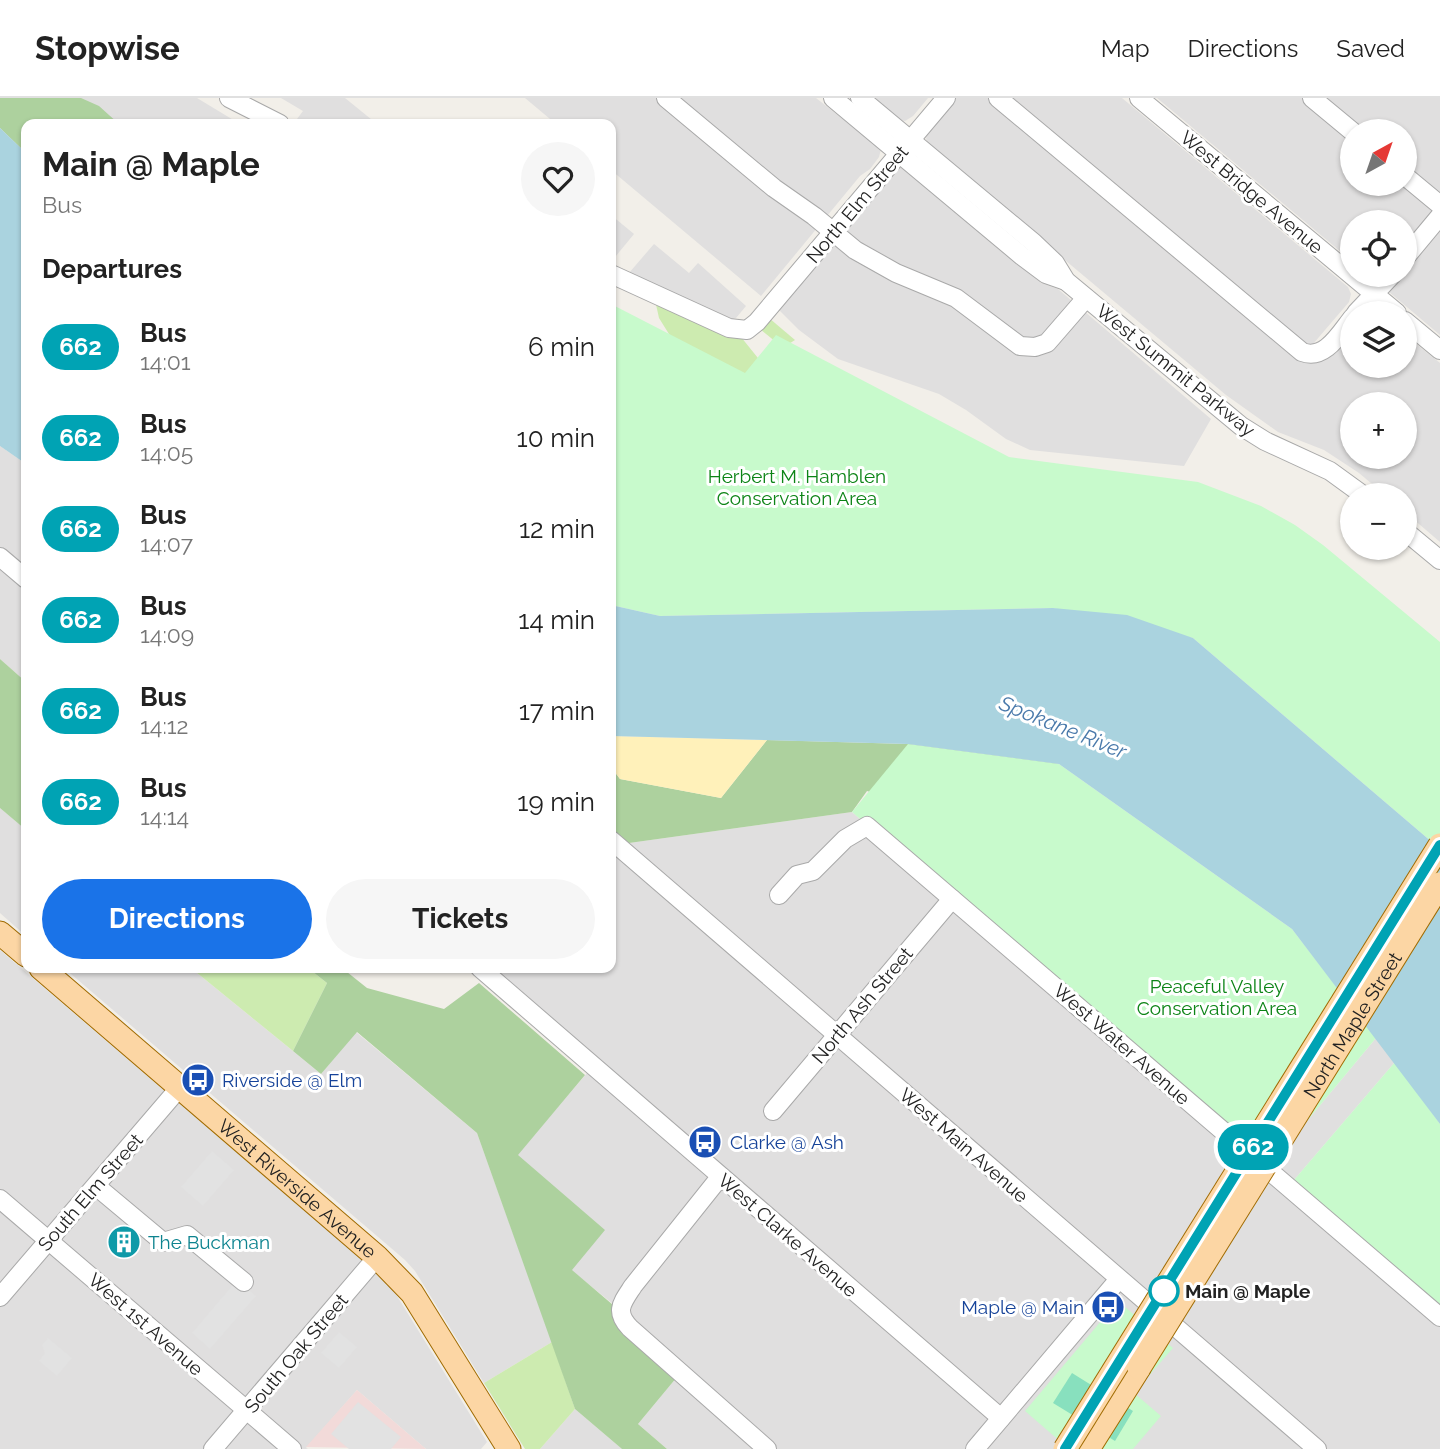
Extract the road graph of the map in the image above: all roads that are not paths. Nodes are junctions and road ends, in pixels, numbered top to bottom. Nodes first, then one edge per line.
1 (229, 98) edge
2 (666, 98) edge
3 (833, 98) edge
4 (860, 98) edge
5 (946, 98) edge
6 (998, 98) edge
7 (1139, 98) edge
8 (1312, 98) edge
9 (270, 119) edge
10 (1340, 121) edge
11 (905, 147) junction
12 (1418, 187) edge
13 (1440, 205) edge
14 (1440, 216) edge
15 (833, 232) junction
16 (1417, 244) edge
17 (616, 276) edge
18 (1381, 287) edge
19 (1374, 294) junction
20 (1086, 298) junction
21 (1367, 301) edge
22 (1382, 301) edge
23 (1340, 331) edge
24 (1417, 331) edge
25 (1440, 350) edge
26 (1346, 483) edge
27 (1417, 541) edge
28 (0, 557) edge
29 (1440, 559) edge
30 (21, 575) edge
31 (616, 844) edge
32 (1440, 845) edge
33 (1440, 884) edge
34 (779, 895) dead end
35 (952, 899) junction
36 (0, 933) edge
37 (21, 952) edge
38 (47, 973) edge
39 (486, 973) edge
40 (836, 1036) junction
41 (180, 1087) junction
42 (773, 1111) dead end
43 (720, 1177) junction
44 (96, 1186) junction
45 (0, 1199) edge
46 (48, 1241) junction
47 (377, 1256) junction
48 (1119, 1279) junction
49 (244, 1282) dead end
50 (0, 1297) edge
51 (1440, 1317) edge
52 (247, 1410) junction
53 (1001, 1418) junction
54 (213, 1449) edge
55 (292, 1449) edge
56 (509, 1449) edge
57 (767, 1449) edge
58 (975, 1449) edge
59 (1065, 1449) edge
60 (1091, 1449) edge
61 (1317, 1449) edge

1 - 9 street
2 - 15 street
3 - 11 street, West Summit Parkway
4 - 11 street, West Summit Parkway
5 - 11 street, North Elm Street
6 - 23 street
7 - 19 street, West Bridge Avenue
8 - 10 street
11 - 15 street, North Elm Street
11 - 20 street, West Summit Parkway
12 - 13 street
14 - 16 street
15 - 17 street, North Elm Street
15 - 20 street
18 - 19 street
19 - 21 street
19 - 22 street, West Bridge Avenue
20 - 26 street, West Summit Parkway
24 - 25 street
27 - 29 street
28 - 30 street
31 - 40 street, West Main Avenue
32 - 59 main road, North Maple Street, bridge
33 - 60 main road, North Maple Street, bridge
34 - 35 street, West Water Avenue
35 - 40 street, North Ash Street
35 - 51 street, West Water Avenue
36 - 37 main road
38 - 41 main road, West Riverside Avenue
39 - 43 street, West Clarke Avenue
40 - 42 street, North Ash Street
40 - 48 street, West Main Avenue
41 - 44 street, South Elm Street
41 - 47 main road, West Riverside Avenue
43 - 53 street, West Clarke Avenue
43 - 57 street
44 - 46 street, South Elm Street
44 - 49 street
45 - 46 street, West 1st Avenue
46 - 50 street, South Elm Street
46 - 52 street, West 1st Avenue
47 - 52 street, South Oak Street
47 - 56 main road, West Riverside Avenue
48 - 53 street
48 - 61 street, West Main Avenue
52 - 54 street, South Oak Street
52 - 55 street, West 1st Avenue
53 - 58 street

